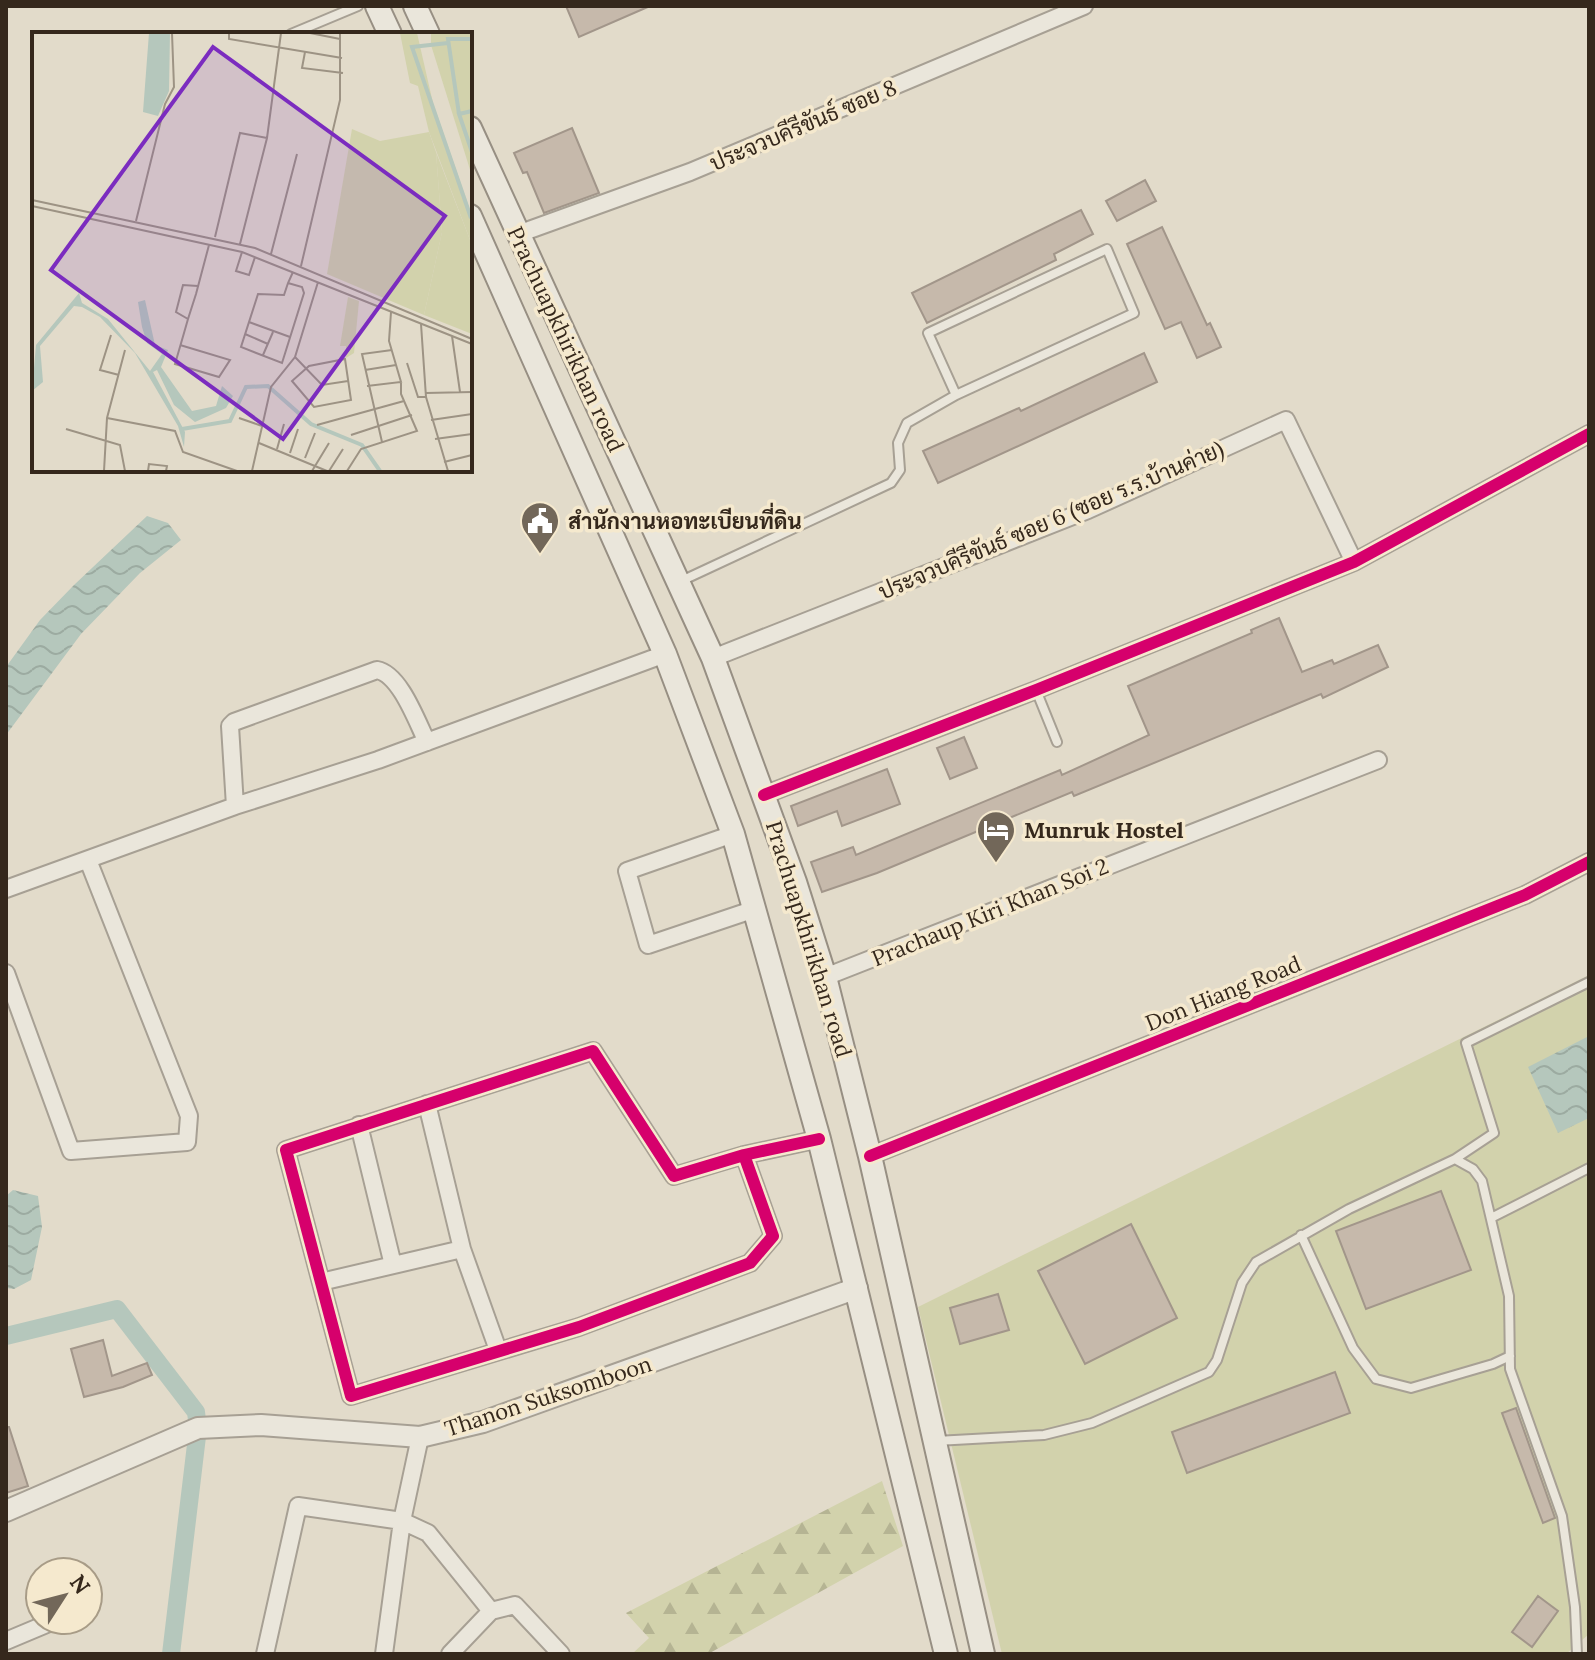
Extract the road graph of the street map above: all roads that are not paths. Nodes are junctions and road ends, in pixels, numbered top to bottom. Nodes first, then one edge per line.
1 (358, 6) edge
2 (377, 6) edge
3 (415, 6) edge
4 (1084, 6) edge
5 (296, 32) edge
6 (389, 32) edge
7 (427, 32) edge
8 (472, 132) edge
9 (472, 220) edge
10 (518, 234) junction
11 (956, 395) junction
12 (1589, 434) edge
13 (1354, 562) junction
14 (679, 582) junction
15 (665, 654) junction
16 (713, 658) junction
17 (1036, 690) junction
18 (427, 742) junction
19 (1057, 742) dead end
20 (1378, 760) dead end
21 (764, 795) junction
22 (235, 806) junction
23 (733, 834) junction
24 (88, 860) junction
25 (1589, 862) edge
26 (6, 889) edge
27 (755, 909) junction
28 (6, 973) edge
29 (825, 977) junction
30 (1589, 982) edge
31 (427, 1104) junction
32 (359, 1125) junction
33 (819, 1139) junction
34 (744, 1155) junction
35 (870, 1156) junction
36 (1455, 1159) junction
37 (1589, 1168) edge
38 (1491, 1218) junction
39 (1301, 1235) junction
40 (462, 1249) junction
41 (393, 1265) junction
42 (321, 1282) junction
43 (857, 1288) junction
44 (498, 1350) junction
45 (1510, 1356) junction
46 (420, 1437) junction
47 (935, 1441) junction
48 (6, 1511) edge
49 (402, 1521) junction
50 (491, 1611) junction
51 (265, 1654) edge
52 (384, 1654) edge
53 (450, 1654) edge
54 (561, 1654) edge
55 (946, 1654) edge
56 (983, 1654) edge
57 (1577, 1654) edge

1 - 5 lane
2 - 6 main road
3 - 7 main road
4 - 10 street, ประจวบคีรีขันธ์ ซอย 8
8 - 10 main road, Prachuapkhirikhan road
9 - 15 main road, Prachuapkhirikhan road
10 - 14 main road, Prachuapkhirikhan road
11 - 11 lane
11 - 14 lane
12 - 13 street
13 - 16 street, ประจวบคีรีขันธ์ ซอย 6 (ซอย ร.ร.บ้านค่าย)
13 - 17 street
14 - 16 main road, Prachuapkhirikhan road
15 - 18 street
15 - 23 main road, Prachuapkhirikhan road
16 - 21 main road, Prachuapkhirikhan road
17 - 19 lane
17 - 21 street
18 - 22 street
18 - 22 street
20 - 29 street, Prachaup Kiri Khan Soi 2
21 - 29 main road, Prachuapkhirikhan road
22 - 24 street
23 - 27 main road, Prachuapkhirikhan road
23 - 27 street
24 - 26 street
24 - 28 street
25 - 35 street, Don Hiang Road
27 - 33 main road, Prachuapkhirikhan road
29 - 35 main road, Prachuapkhirikhan road
30 - 36 lane
31 - 32 street
31 - 34 street
31 - 40 street
32 - 41 street
32 - 42 street
33 - 34 street
33 - 43 main road, Prachuapkhirikhan road
34 - 44 street
35 - 47 main road, Prachuapkhirikhan road
36 - 38 lane
36 - 39 lane
37 - 38 lane
38 - 45 lane
39 - 45 lane
39 - 47 lane
40 - 41 street
40 - 44 street
41 - 42 street
42 - 44 street
43 - 46 street, Thanon Suksomboon
43 - 55 main road, Prachuapkhirikhan road
45 - 57 lane
46 - 48 street, Thanon Suksomboon
46 - 49 street
47 - 56 main road, Prachuapkhirikhan road
49 - 50 street
49 - 51 street
49 - 52 street
50 - 53 street
50 - 54 street

